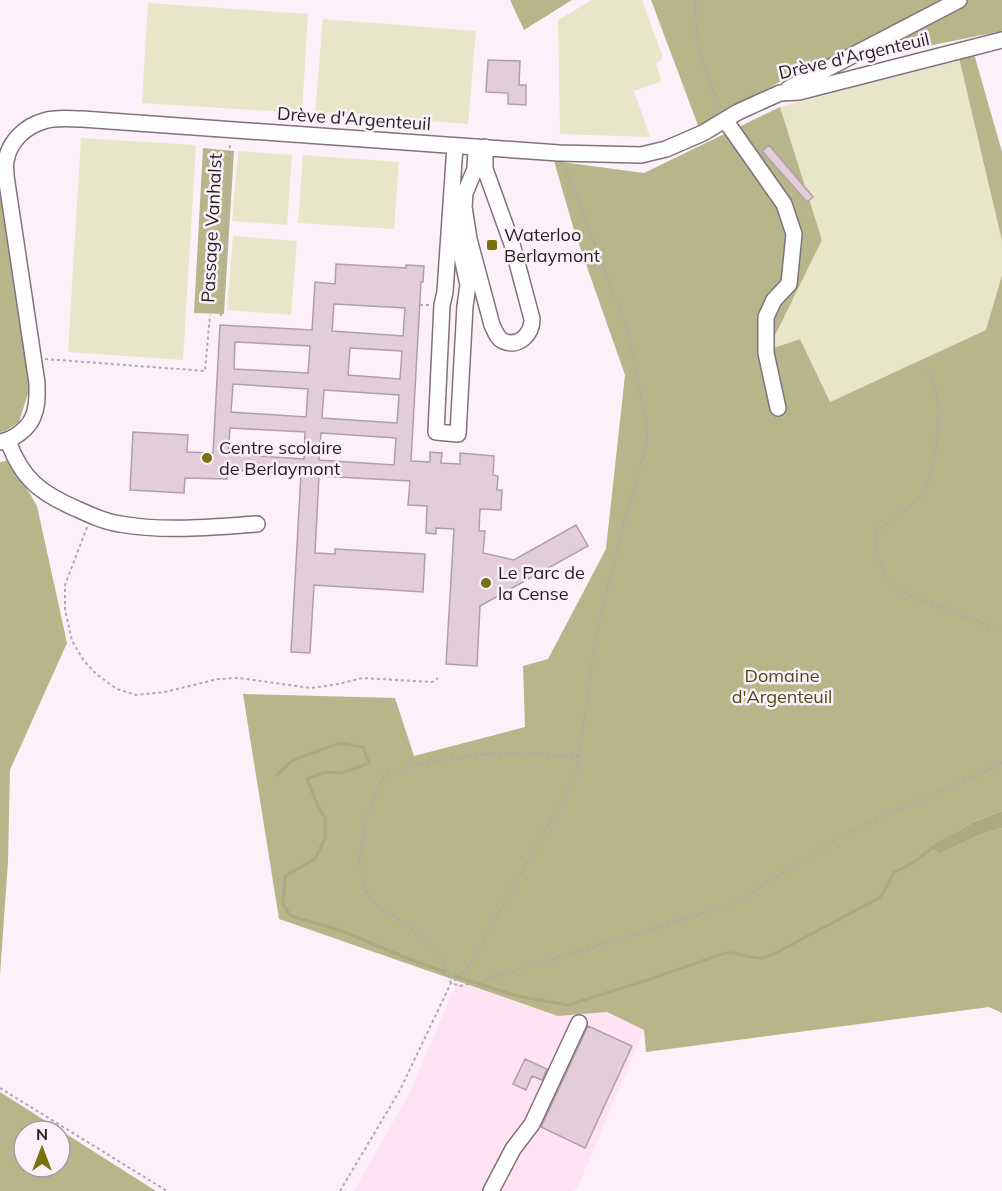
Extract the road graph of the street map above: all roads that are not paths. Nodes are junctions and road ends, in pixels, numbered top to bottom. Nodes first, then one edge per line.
1 (959, 0) edge
2 (1002, 40) edge
3 (780, 93) junction
4 (725, 120) junction
5 (454, 146) junction
6 (11, 147) edge
7 (481, 147) junction
8 (451, 206) junction
9 (445, 292) junction
10 (467, 294) junction
11 (778, 408) dead end
12 (4, 441) edge
13 (257, 524) dead end
14 (579, 1023) dead end
15 (491, 1191) edge

1 - 3 street
2 - 3 street, Drève d'Argenteuil
3 - 4 street, Drève d'Argenteuil
4 - 7 street, Drève d'Argenteuil
4 - 11 street
5 - 6 street, Drève d'Argenteuil
5 - 7 street, Drève d'Argenteuil
5 - 8 street
6 - 12 street, Drève d'Argenteuil
7 - 7 street
8 - 9 street
8 - 10 street
9 - 10 street
9 - 10 street
12 - 13 street
14 - 15 street

